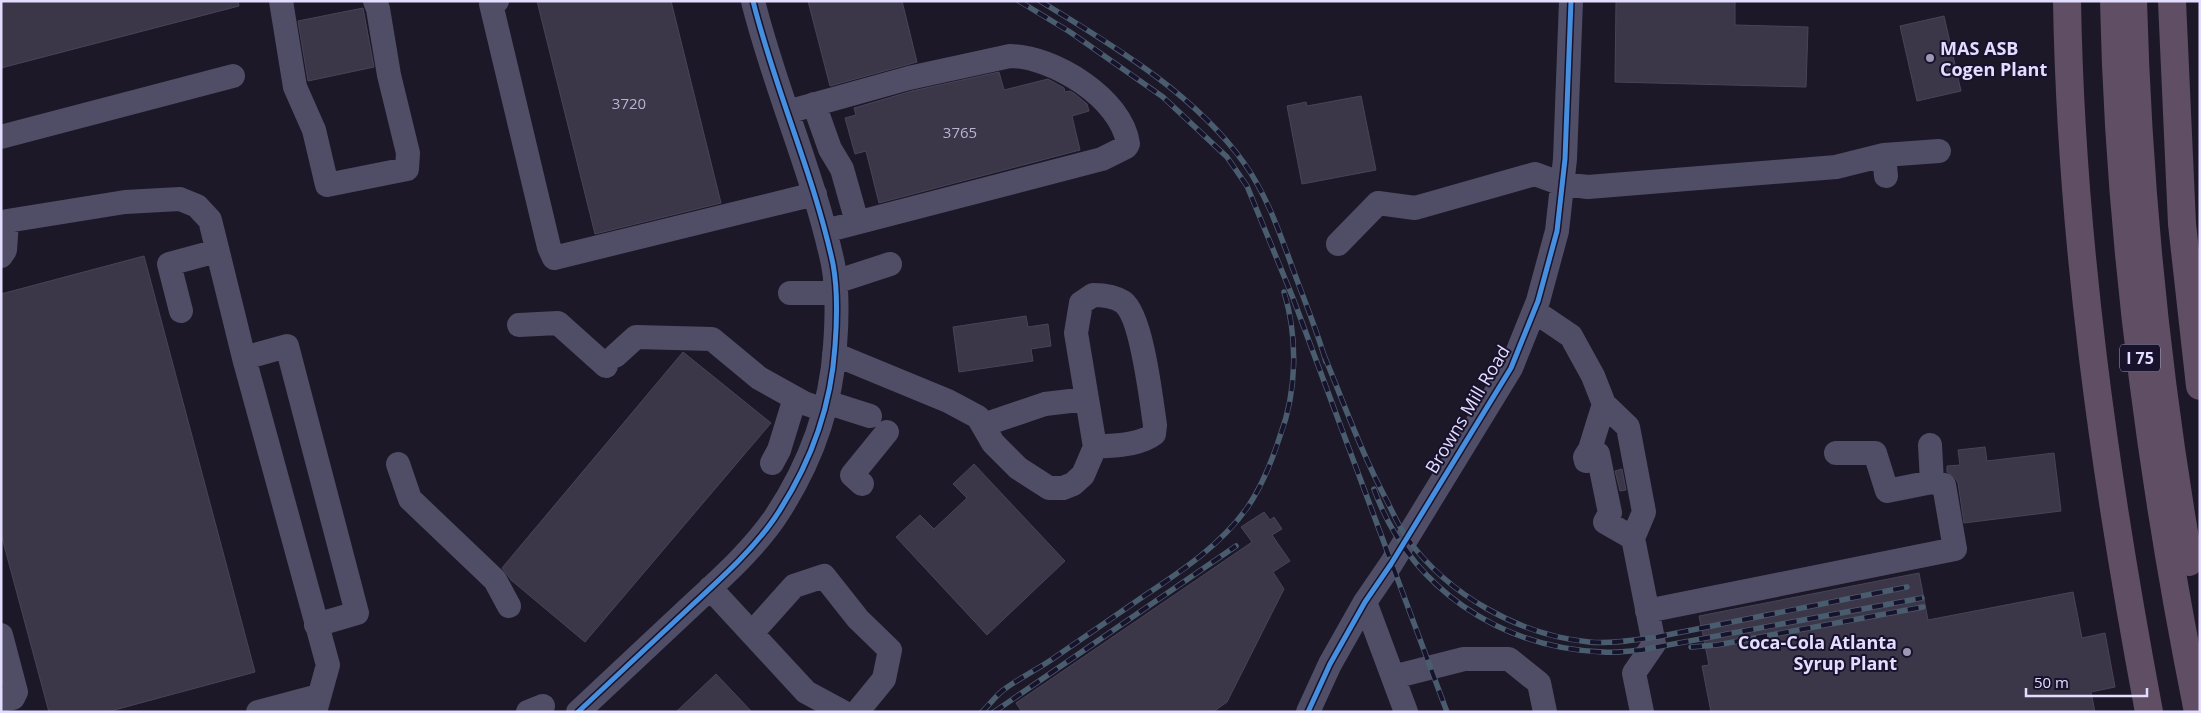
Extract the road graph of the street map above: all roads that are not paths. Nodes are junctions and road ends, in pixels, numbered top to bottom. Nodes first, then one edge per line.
1 (281, 1) edge
2 (374, 1) edge
3 (497, 1) edge
4 (753, 1) edge
5 (1571, 1) edge
6 (2060, 1) edge
7 (2067, 1) edge
8 (2114, 1) edge
9 (2134, 1) edge
10 (2172, 1) edge
11 (2068, 52) junction
12 (233, 76) dead end
13 (814, 104) junction
14 (787, 112) junction
15 (1, 137) edge
16 (1939, 151) dead end
17 (1562, 184) junction
18 (814, 194) junction
19 (4, 221) edge
20 (857, 222) junction
21 (825, 231) junction
22 (1338, 244) dead end
23 (217, 251) junction
24 (1, 256) edge
25 (890, 264) dead end
26 (835, 288) junction
27 (790, 292) dead end
28 (1534, 311) junction
29 (181, 312) dead end
30 (519, 325) dead end
31 (834, 354) junction
32 (244, 358) junction
33 (2200, 386) edge
34 (795, 398) junction
35 (1087, 400) junction
36 (1604, 404) junction
37 (825, 406) junction
38 (870, 416) dead end
39 (983, 426) junction
40 (887, 432) dead end
41 (1930, 445) dead end
42 (1095, 447) junction
43 (1836, 453) dead end
44 (772, 463) dead end
45 (398, 464) dead end
46 (1932, 482) junction
47 (862, 484) dead end
48 (1633, 538) junction
49 (710, 588) junction
50 (1365, 602) junction
51 (509, 606) dead end
52 (1647, 611) junction
53 (2200, 623) edge
54 (316, 625) junction
55 (1, 634) edge
56 (752, 634) junction
57 (1393, 677) junction
58 (1, 700) edge
59 (316, 704) edge
60 (258, 712) edge
61 (578, 712) edge
62 (842, 712) edge
63 (857, 712) edge
64 (1308, 712) edge
65 (1406, 712) edge
66 (1545, 712) edge
67 (1642, 712) edge
68 (2149, 712) edge
69 (2198, 712) edge

1 - 2 street
3 - 18 street
4 - 14 street
5 - 17 street, Browns Mill Road
6 - 11 highway
7 - 11 highway
8 - 69 highway, I 75
9 - 53 highway
10 - 33 highway
11 - 68 highway
12 - 15 street
13 - 14 street
13 - 20 street
13 - 20 street
14 - 18 street
16 - 17 street
17 - 22 street
17 - 28 street, Browns Mill Road
18 - 21 street
19 - 23 street
19 - 24 street
20 - 21 street
21 - 26 street
23 - 29 street
23 - 32 street
25 - 26 street
26 - 27 street
26 - 31 street
28 - 36 street
28 - 50 street, Browns Mill Road
30 - 34 street
31 - 37 street
31 - 39 street
32 - 54 street
32 - 54 street
34 - 37 street
34 - 44 street
35 - 39 street
35 - 42 street
35 - 42 street
36 - 48 street
36 - 48 street
37 - 38 street
37 - 49 street
39 - 42 street
40 - 47 street
41 - 46 street
43 - 46 street
45 - 51 street
46 - 52 street
48 - 52 street
49 - 56 street
49 - 61 street
50 - 57 street
50 - 64 street, Browns Mill Road
52 - 67 street
54 - 59 street
55 - 58 street
56 - 62 street
56 - 63 street
57 - 65 street
57 - 66 street
59 - 60 street

